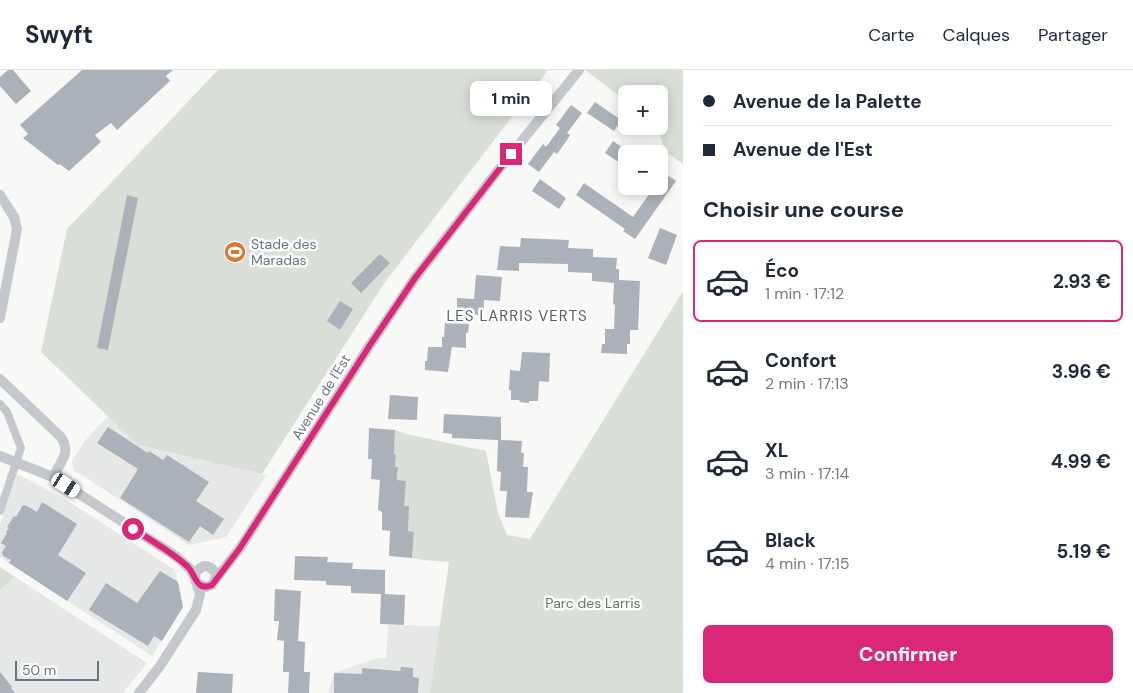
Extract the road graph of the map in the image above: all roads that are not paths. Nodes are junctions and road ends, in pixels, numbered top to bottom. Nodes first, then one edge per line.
1 (579, 70) edge
2 (0, 195) edge
3 (0, 318) edge
4 (0, 379) edge
5 (0, 404) edge
6 (0, 456) edge
7 (17, 461) junction
8 (53, 477) junction
9 (0, 511) edge
10 (237, 551) junction
11 (177, 557) junction
12 (204, 566) junction
13 (196, 580) junction
14 (214, 581) junction
15 (196, 610) junction
16 (139, 693) edge

1 - 10 street, Avenue de l'Est
2 - 3 street
4 - 8 street
5 - 7 street
6 - 7 street
7 - 8 street
7 - 9 street
8 - 11 street
10 - 12 street, Avenue de l'Est
10 - 14 street, Avenue de l'Est
11 - 12 street
11 - 13 street
12 - 13 street
12 - 14 street
13 - 14 street
13 - 15 street, Avenue de l'Est
14 - 15 street, Avenue de l'Est
15 - 16 street, Avenue de l'Est

